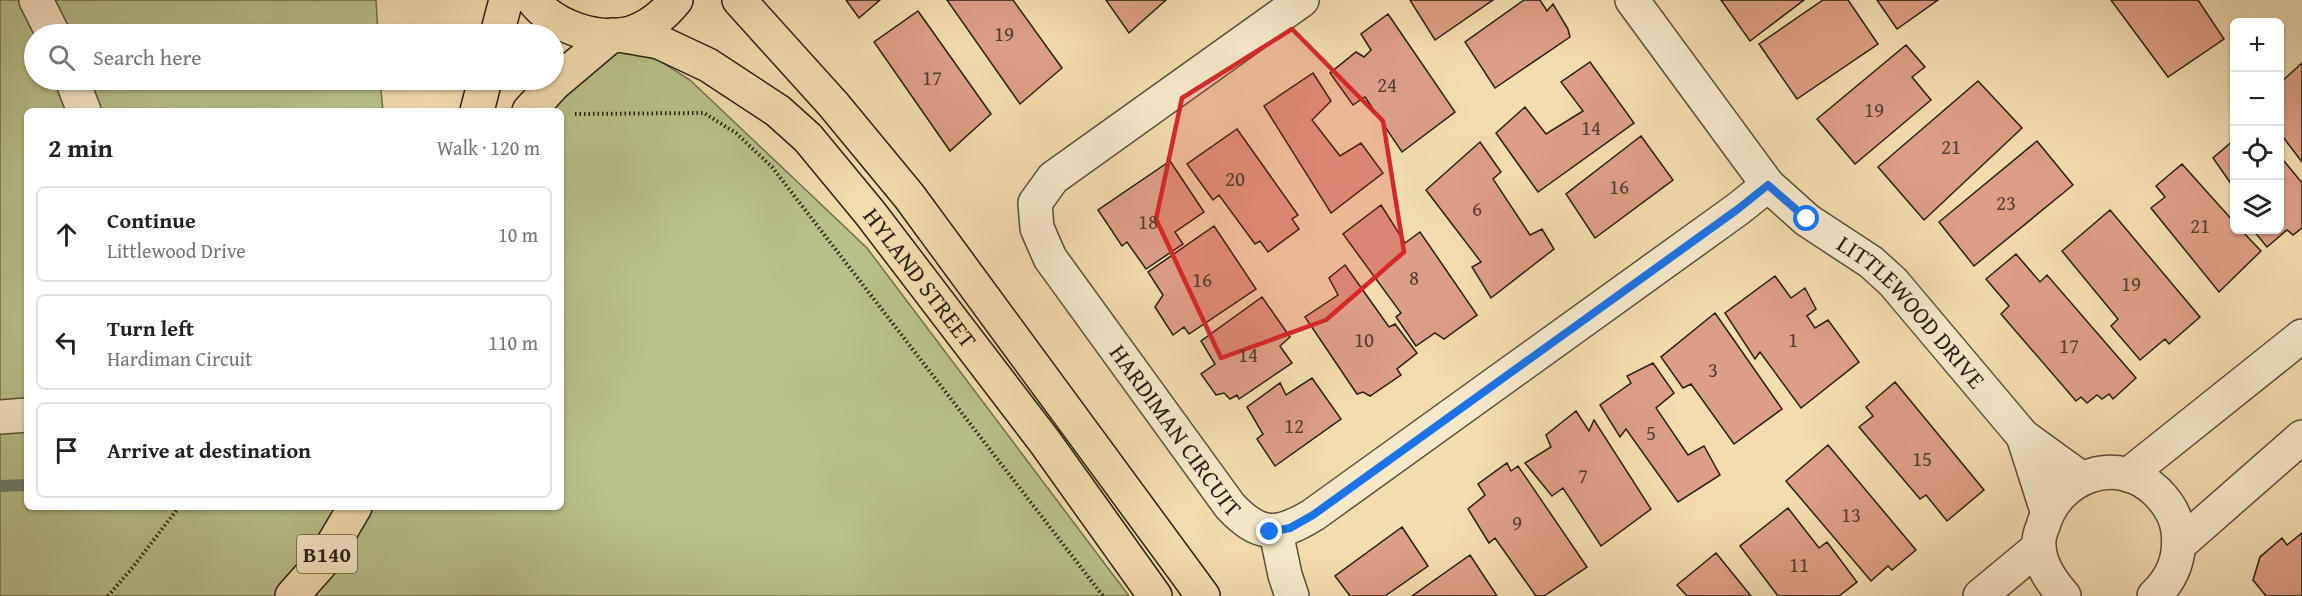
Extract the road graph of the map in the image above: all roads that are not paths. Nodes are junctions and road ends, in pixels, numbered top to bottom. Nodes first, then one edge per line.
1 (36, 0) edge
2 (506, 0) edge
3 (533, 0) edge
4 (676, 0) edge
5 (739, 0) edge
6 (1302, 0) edge
7 (1632, 0) edge
8 (48, 24) edge
9 (500, 24) edge
10 (563, 24) edge
11 (564, 24) edge
12 (616, 35) junction
13 (564, 76) edge
14 (76, 90) edge
15 (482, 90) edge
16 (548, 90) edge
17 (83, 108) edge
18 (478, 108) edge
19 (532, 108) edge
20 (1768, 185) junction
21 (2302, 336) edge
22 (24, 415) edge
23 (0, 417) edge
24 (2023, 436) junction
25 (2302, 437) edge
26 (2128, 475) junction
27 (2082, 478) junction
28 (353, 510) edge
29 (2047, 511) junction
30 (1276, 532) junction
31 (2039, 548) junction
32 (2180, 569) edge
33 (292, 596) edge
34 (1155, 596) edge
35 (1203, 596) edge
36 (1292, 596) edge
37 (1980, 596) edge
38 (2064, 596) edge
39 (2154, 596) edge

1 - 8 street
2 - 9 main road
3 - 10 main road, HYLAND STREET
4 - 12 main road
5 - 35 main road, HYLAND STREET
6 - 30 street, HARDIMAN CIRCUIT
7 - 20 street, LITTLEWOOD DRIVE
11 - 12 main road, HYLAND STREET
12 - 13 main road
12 - 34 main road, HYLAND STREET
14 - 17 street
15 - 18 main road
16 - 19 main road
20 - 24 street, LITTLEWOOD DRIVE
20 - 30 street
21 - 26 street
22 - 23 street
24 - 27 street, LITTLEWOOD DRIVE
24 - 29 street, LITTLEWOOD DRIVE
25 - 32 street
26 - 27 street
26 - 32 street
27 - 29 street
28 - 33 main road, B140
29 - 31 street
30 - 36 street
31 - 37 street
31 - 38 street
32 - 39 street

